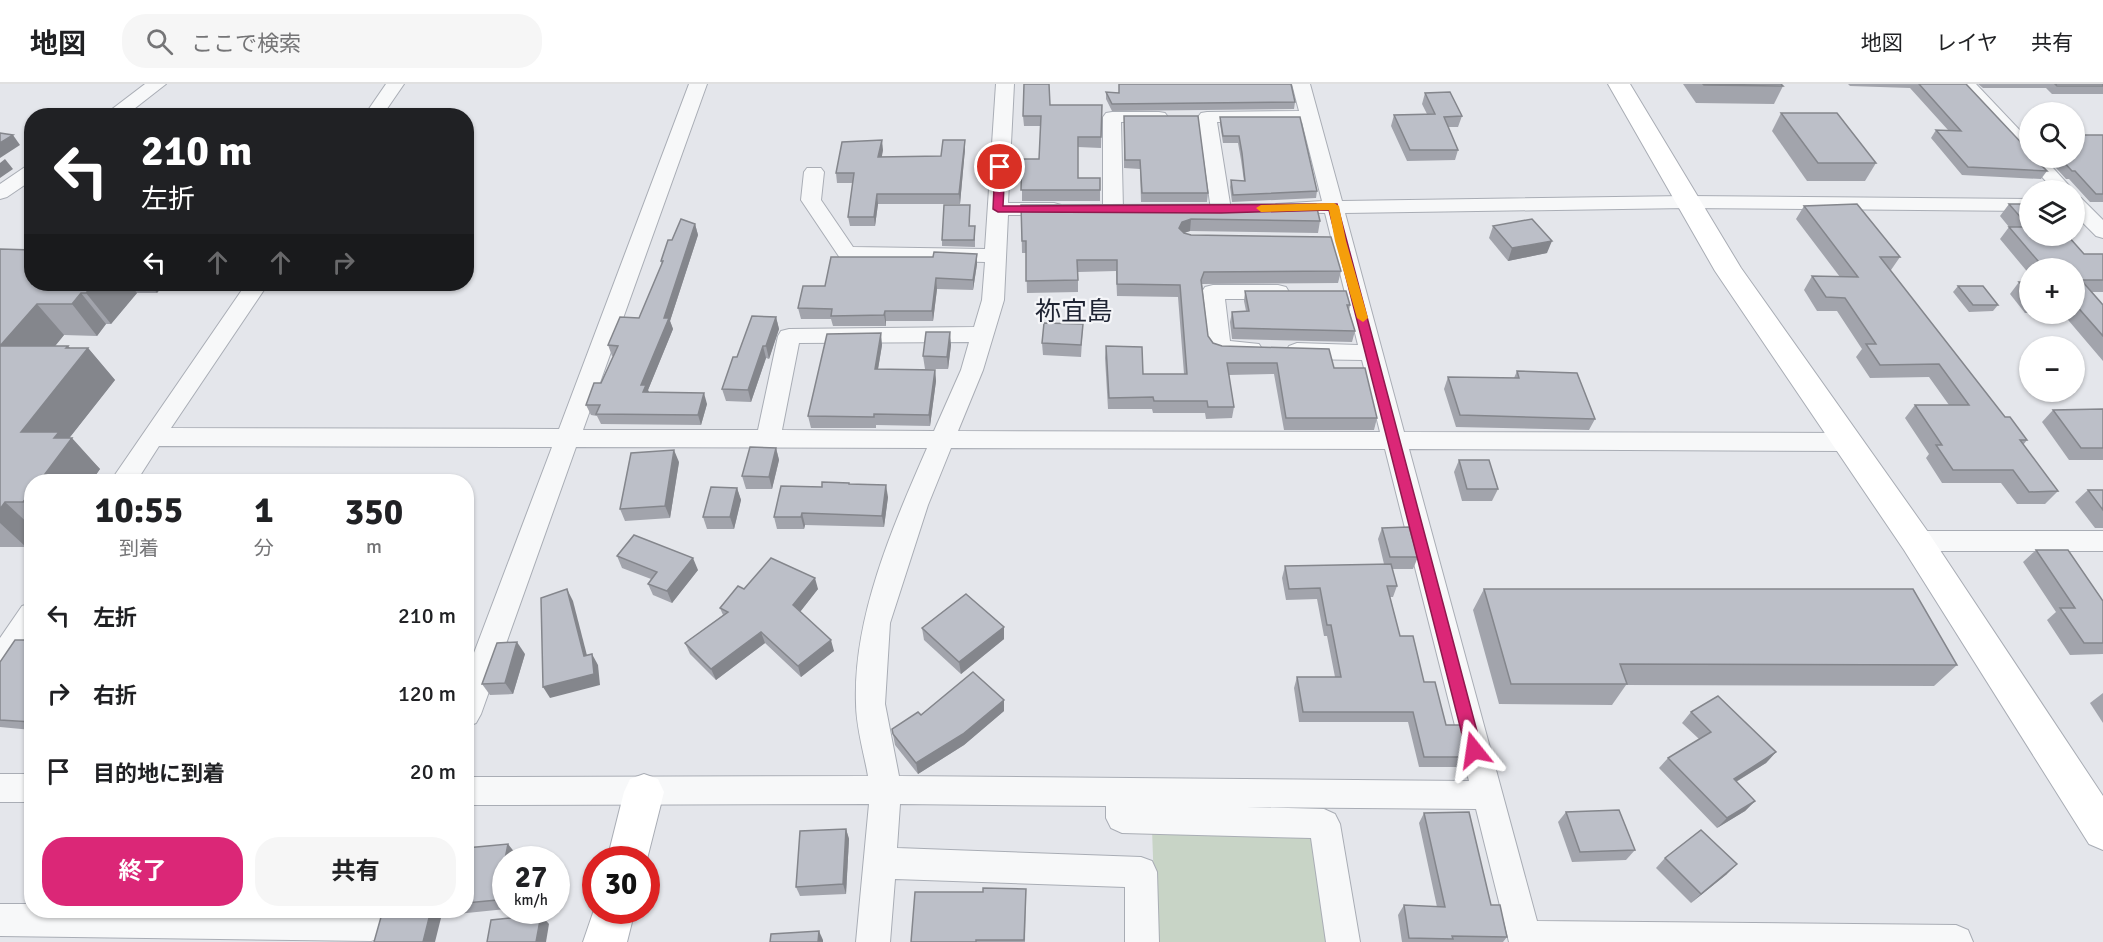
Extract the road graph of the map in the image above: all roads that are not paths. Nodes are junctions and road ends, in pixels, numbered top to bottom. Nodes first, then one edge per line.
1 (157, 84) edge
2 (395, 84) edge
3 (698, 84) edge
4 (1005, 84) edge
5 (1301, 84) edge
6 (1619, 84) edge
7 (1966, 84) edge
8 (123, 108) edge
9 (378, 108) edge
10 (1310, 116) junction
11 (1208, 117) junction
12 (2019, 141) edge
13 (2043, 168) edge
14 (814, 172) dead end
15 (24, 176) edge
16 (2054, 180) edge
17 (0, 193) edge
18 (1687, 202) junction
19 (2085, 203) edge
20 (2019, 205) edge
21 (1334, 206) junction
22 (2103, 206) edge
23 (1266, 208) edge
24 (998, 209) junction
25 (1244, 209) edge
26 (1113, 210) junction
27 (1134, 210) edge
28 (1200, 210) edge
29 (1221, 210) junction
30 (2085, 213) edge
31 (2103, 232) edge
32 (1317, 241) edge
33 (1341, 241) junction
34 (996, 256) junction
35 (252, 291) edge
36 (1297, 292) edge
37 (1333, 292) edge
38 (1356, 292) junction
39 (983, 334) junction
40 (1371, 353) junction
41 (152, 437) junction
42 (568, 437) junction
43 (768, 439) junction
44 (1394, 439) junction
45 (944, 440) junction
46 (1846, 442) junction
47 (127, 474) edge
48 (1916, 541) junction
49 (2103, 541) edge
50 (24, 630) edge
51 (0, 660) edge
52 (474, 692) edge
53 (0, 788) edge
54 (24, 788) edge
55 (886, 790) junction
56 (474, 791) edge
57 (1122, 791) junction
58 (644, 792) junction
59 (1486, 795) junction
60 (2103, 831) edge
61 (630, 846) edge
62 (879, 862) junction
63 (0, 920) edge
64 (610, 924) edge
65 (370, 926) edge
66 (1526, 940) edge
67 (1911, 941) edge
68 (605, 942) edge
69 (873, 942) edge
70 (1142, 942) edge
71 (1343, 942) edge
72 (1956, 942) edge

1 - 8 street
2 - 9 street
3 - 42 street
4 - 24 street
5 - 10 street
6 - 18 street
7 - 12 street
10 - 11 street
10 - 21 street
11 - 26 street
11 - 29 street
13 - 16 street
14 - 34 street
15 - 17 street
18 - 20 street
18 - 21 street
18 - 46 street
19 - 22 street
21 - 23 street
21 - 33 street
24 - 26 street
24 - 34 street
25 - 29 street
26 - 27 street
28 - 29 street
30 - 31 street
32 - 33 street
33 - 38 street
34 - 39 street
35 - 41 street
36 - 40 street
37 - 38 street
38 - 40 street
39 - 43 street
39 - 45 street
40 - 44 street
41 - 42 street
41 - 47 street
42 - 43 street
42 - 52 street
43 - 45 street
44 - 45 street
44 - 46 street
44 - 59 street
45 - 55 street
46 - 48 street
48 - 49 street
48 - 60 street
50 - 51 street
53 - 54 street
55 - 57 street
55 - 58 street
55 - 62 street
56 - 58 street
57 - 59 street
57 - 71 street
58 - 61 street
59 - 66 street
62 - 69 street
62 - 70 street
63 - 65 street
64 - 68 street
66 - 67 street
67 - 72 street

